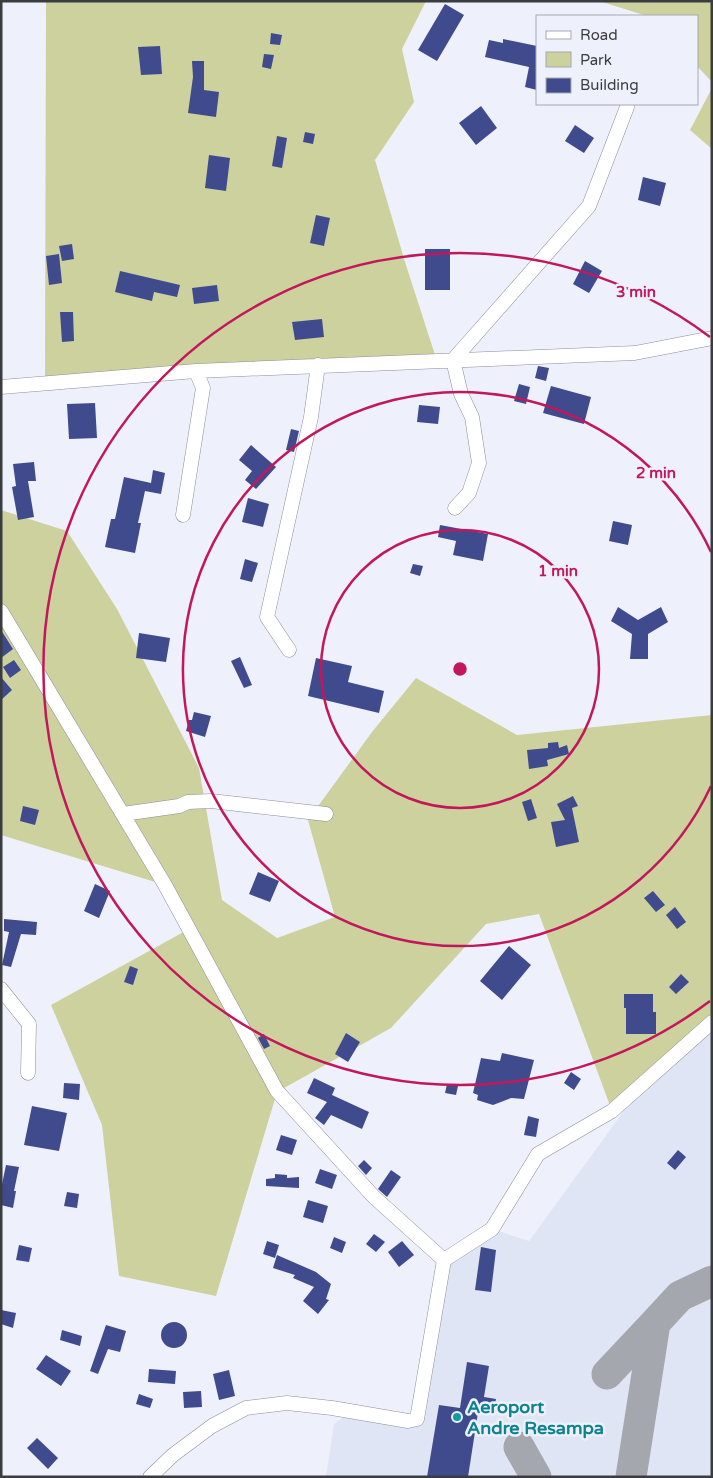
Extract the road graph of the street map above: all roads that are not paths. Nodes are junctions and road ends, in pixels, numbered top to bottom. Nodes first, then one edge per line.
1 (627, 107) dead end
2 (712, 338) edge
3 (452, 360) junction
4 (318, 365) junction
5 (196, 371) junction
6 (1, 387) edge
7 (455, 508) dead end
8 (183, 515) dead end
9 (1, 611) edge
10 (289, 650) dead end
11 (123, 814) junction
12 (326, 814) dead end
13 (1, 989) edge
14 (712, 1022) edge
15 (28, 1073) dead end
16 (444, 1260) junction
17 (150, 1477) edge

1 - 3 street
2 - 3 street
3 - 4 street
3 - 7 street
4 - 5 street
4 - 10 street
5 - 6 street
5 - 8 street
9 - 11 street
11 - 12 street
11 - 16 street
13 - 15 street
14 - 16 street
16 - 17 street

